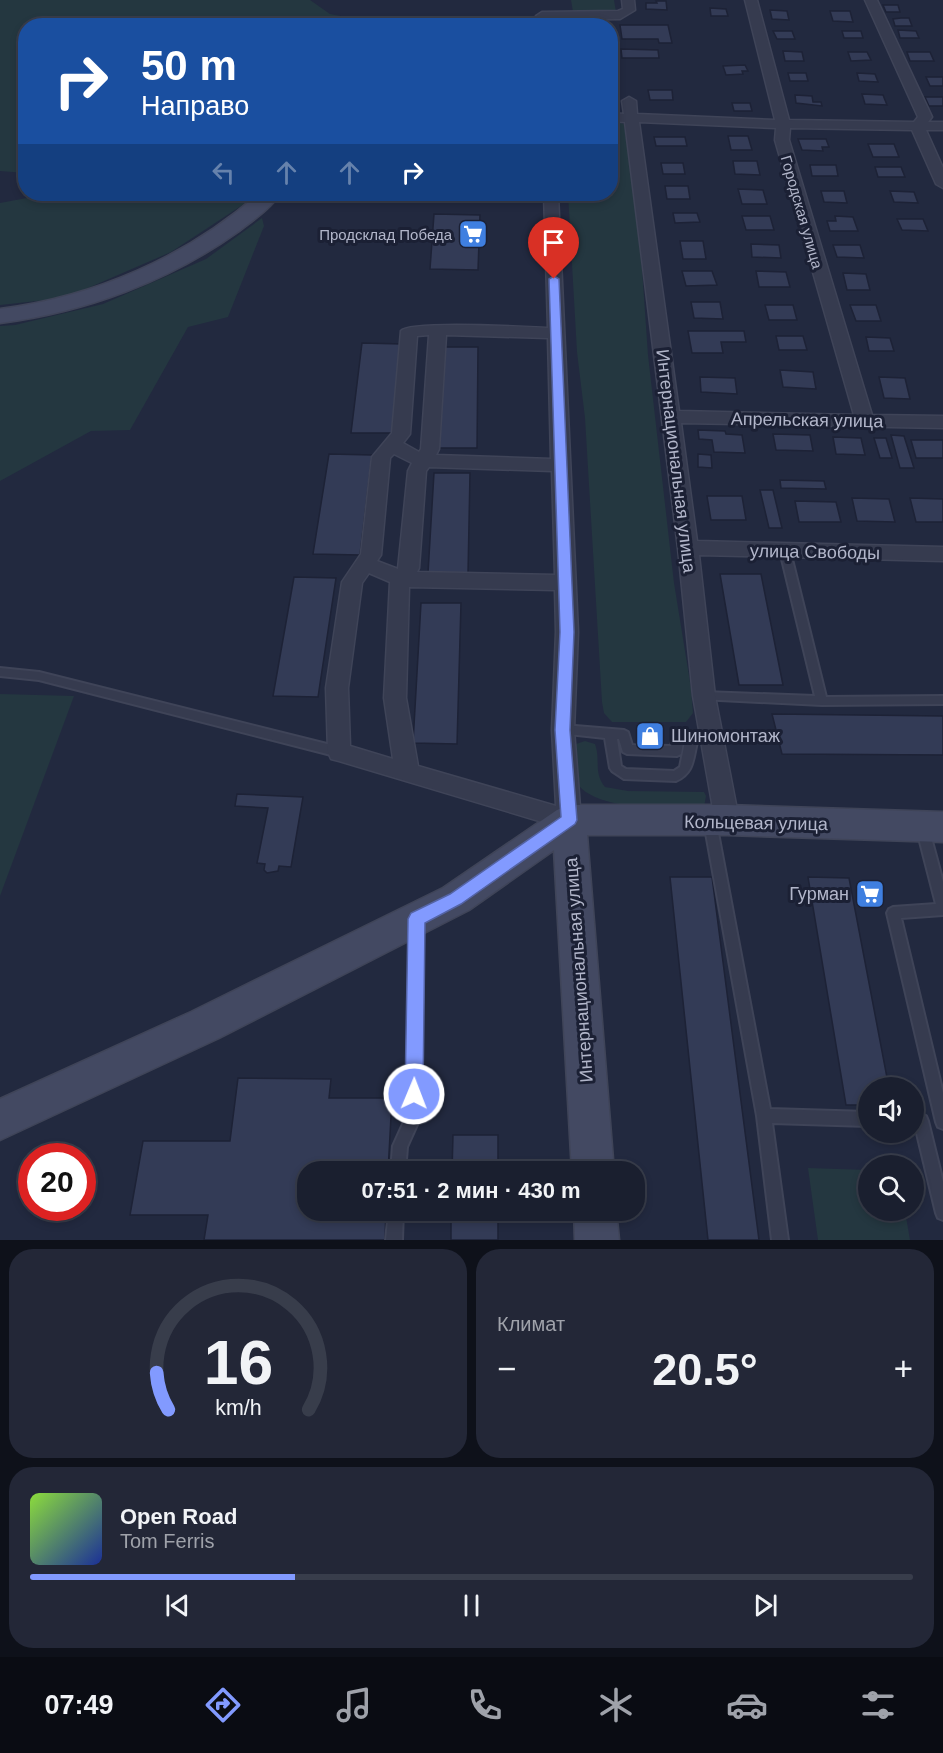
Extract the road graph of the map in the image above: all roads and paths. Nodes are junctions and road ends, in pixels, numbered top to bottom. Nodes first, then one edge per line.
1 (542, 0) edge
2 (628, 0) edge
3 (751, 0) edge
4 (871, 0) edge
5 (543, 18) edge
6 (582, 18) edge
7 (630, 110) junction
8 (618, 114) edge
9 (783, 124) junction
10 (917, 126) junction
11 (943, 126) edge
12 (943, 184) edge
13 (261, 201) edge
14 (550, 201) edge
15 (0, 316) edge
16 (438, 330) junction
17 (556, 333) junction
18 (670, 417) junction
19 (865, 421) junction
20 (943, 422) edge
21 (391, 445) junction
22 (423, 460) junction
23 (561, 465) junction
24 (688, 548) junction
25 (785, 551) junction
26 (943, 554) edge
27 (365, 564) junction
28 (403, 579) junction
29 (566, 583) junction
30 (0, 672) edge
31 (704, 696) junction
32 (822, 700) junction
33 (943, 700) edge
34 (563, 730) junction
35 (610, 734) junction
36 (701, 737) junction
37 (339, 752) junction
38 (407, 771) junction
39 (569, 820) junction
40 (719, 821) junction
41 (933, 826) edge
42 (943, 905) edge
43 (943, 909) edge
44 (417, 919) junction
45 (764, 1116) junction
46 (858, 1119) edge
47 (0, 1120) edge
48 (924, 1122) edge
49 (943, 1123) edge
50 (923, 1143) edge
51 (399, 1161) edge
52 (592, 1161) edge
53 (943, 1213) edge
54 (395, 1221) edge
55 (596, 1221) edge
56 (394, 1240) edge
57 (597, 1240) edge
58 (780, 1240) edge

1 - 5 street
2 - 6 street
3 - 9 street, Городская улица
4 - 10 street
7 - 8 street
7 - 9 street
7 - 18 street, Интернациональная улица
9 - 10 street
9 - 19 street, Городская улица
10 - 11 street
10 - 12 street
13 - 15 street
14 - 17 street, Интернациональная улица
16 - 17 street
16 - 21 street
16 - 22 street
17 - 23 street, Интернациональная улица
18 - 19 street, Апрельская улица
18 - 24 street, Интернациональная улица
19 - 20 street, Апрельская улица
21 - 22 street
21 - 27 street
22 - 23 street
22 - 28 street
23 - 29 street, Интернациональная улица
24 - 25 street, улица Свободы
24 - 31 street, Интернациональная улица
25 - 26 street, улица Свободы
25 - 32 lane
27 - 28 street
27 - 37 street
28 - 29 street
28 - 38 street
29 - 34 street, Интернациональная улица
30 - 37 lane
31 - 32 lane
31 - 36 street, Интернациональная улица
32 - 33 lane
34 - 35 lane
34 - 39 street, Интернациональная улица
35 - 36 lane
35 - 36 lane
36 - 40 street, Интернациональная улица
37 - 38 street
38 - 39 street
39 - 40 street, Кольцевая улица
39 - 44 street
39 - 52 street, Интернациональная улица
40 - 41 street, Кольцевая улица
40 - 45 lane
41 - 42 lane
43 - 49 lane
44 - 47 street
44 - 51 lane
45 - 46 lane
45 - 58 lane
48 - 49 lane
50 - 53 lane
54 - 56 lane
55 - 57 street

